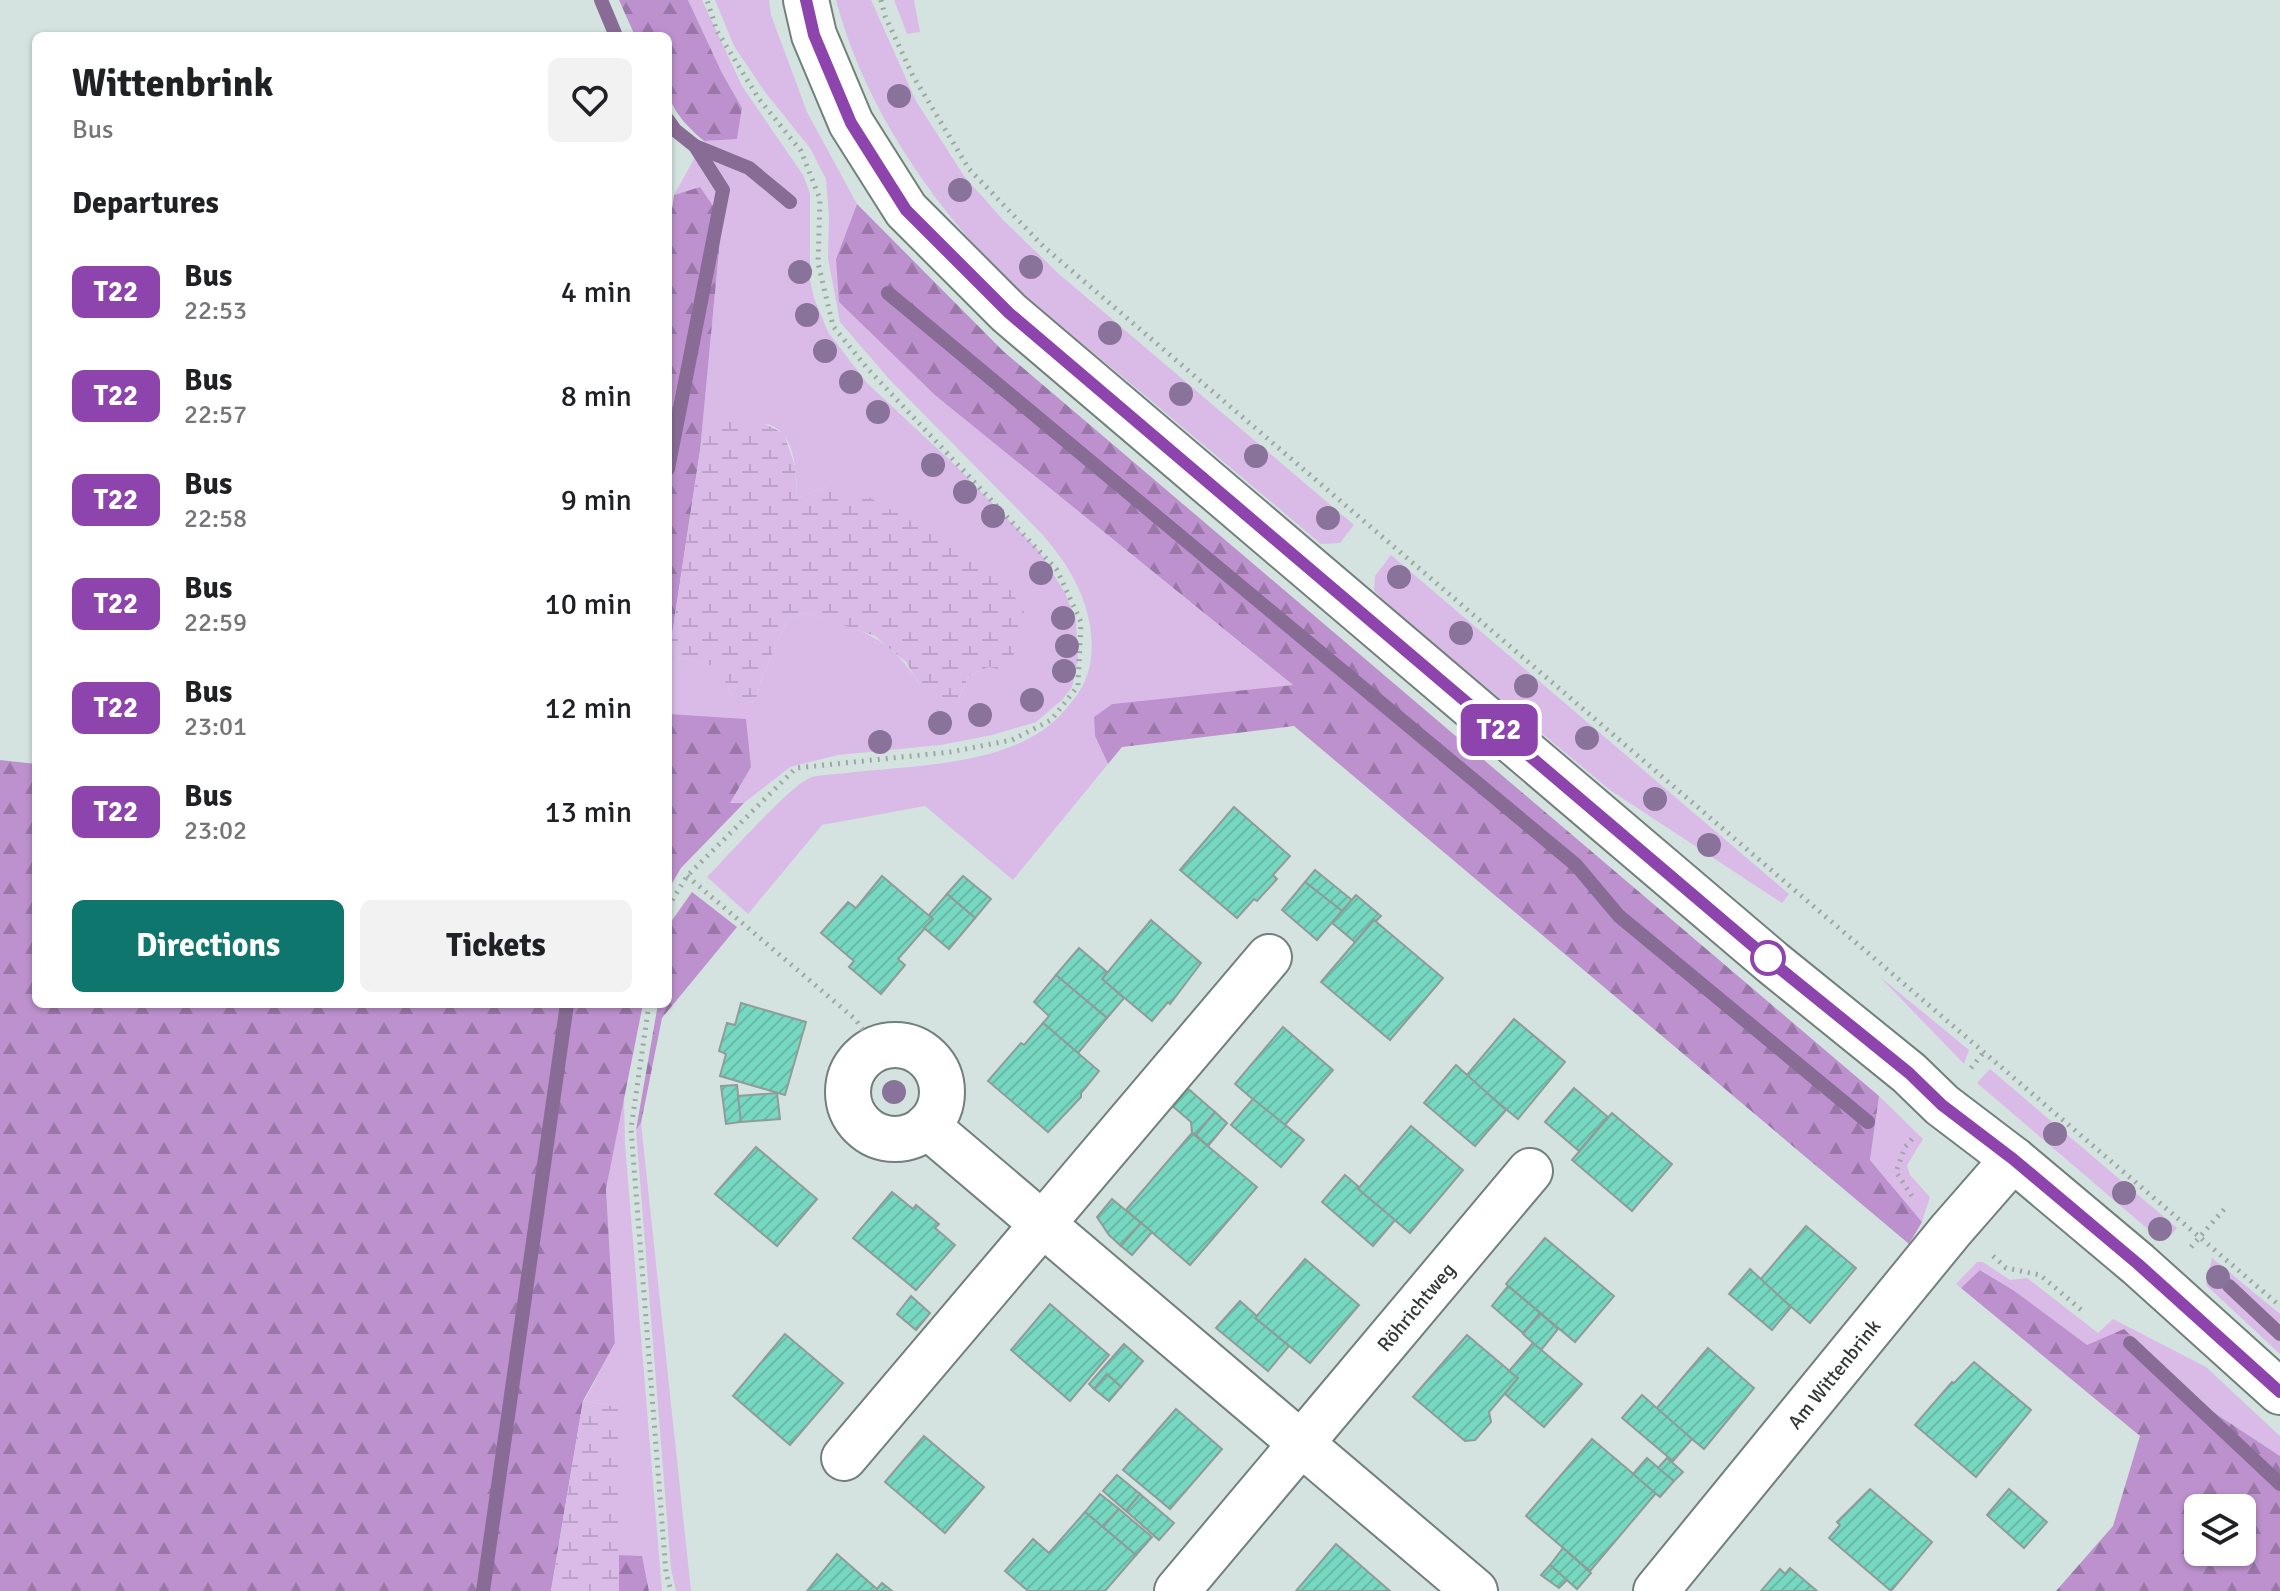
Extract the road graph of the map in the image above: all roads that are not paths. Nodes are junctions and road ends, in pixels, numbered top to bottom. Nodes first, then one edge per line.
1 (806, 0) edge
2 (1269, 957) dead end
3 (927, 1126) junction
4 (2013, 1159) junction
5 (1530, 1171) dead end
6 (1042, 1224) junction
7 (2280, 1392) edge
8 (1302, 1442) junction
9 (844, 1458) dead end
10 (1177, 1591) edge
11 (1475, 1591) edge
12 (1656, 1591) edge

1 - 4 street
2 - 6 street
3 - 3 street
3 - 6 street
4 - 7 street
4 - 12 street, Am Wittenbrink
5 - 8 street, Röhrichtweg
6 - 8 street
6 - 9 street
8 - 10 street, Röhrichtweg
8 - 11 street

